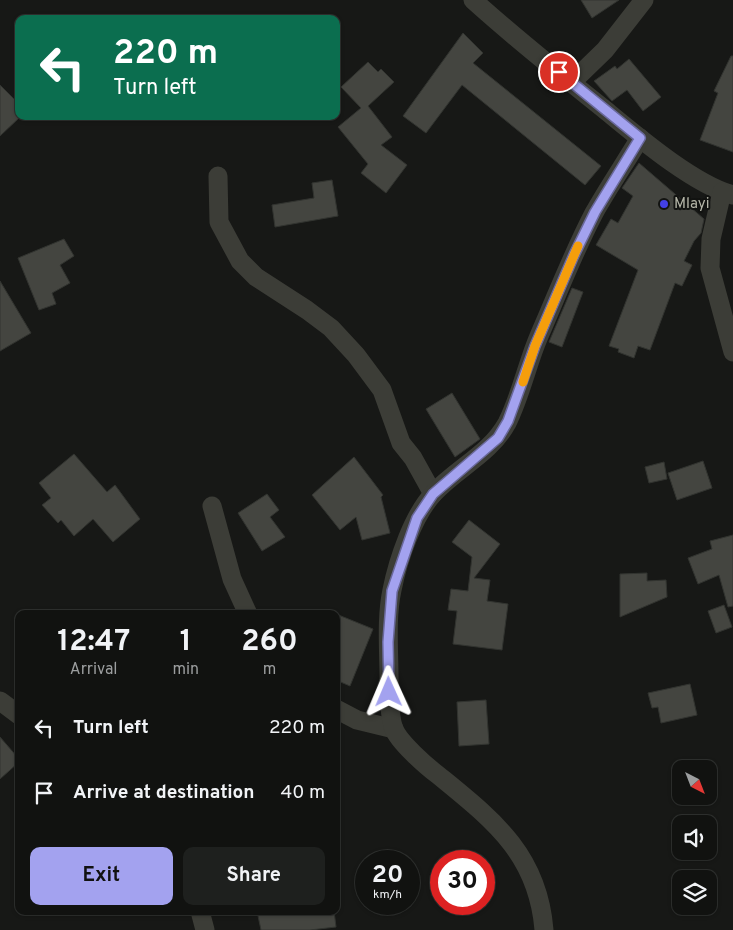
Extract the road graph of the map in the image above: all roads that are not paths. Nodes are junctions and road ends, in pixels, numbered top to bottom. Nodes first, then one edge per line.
1 (473, 0) edge
2 (644, 0) edge
3 (571, 83) junction
4 (640, 138) junction
5 (218, 176) dead end
6 (728, 193) edge
7 (733, 352) edge
8 (433, 494) junction
9 (212, 506) dead end
10 (246, 610) edge
11 (0, 701) edge
12 (340, 711) edge
13 (15, 712) edge
14 (394, 729) junction
15 (201, 915) edge
16 (205, 930) edge
17 (544, 930) edge

1 - 3 street
2 - 3 street
3 - 4 street
4 - 6 street
4 - 8 street
5 - 8 street
6 - 7 street
8 - 14 street
9 - 10 street
11 - 13 street
12 - 14 street
14 - 17 street
15 - 16 street

